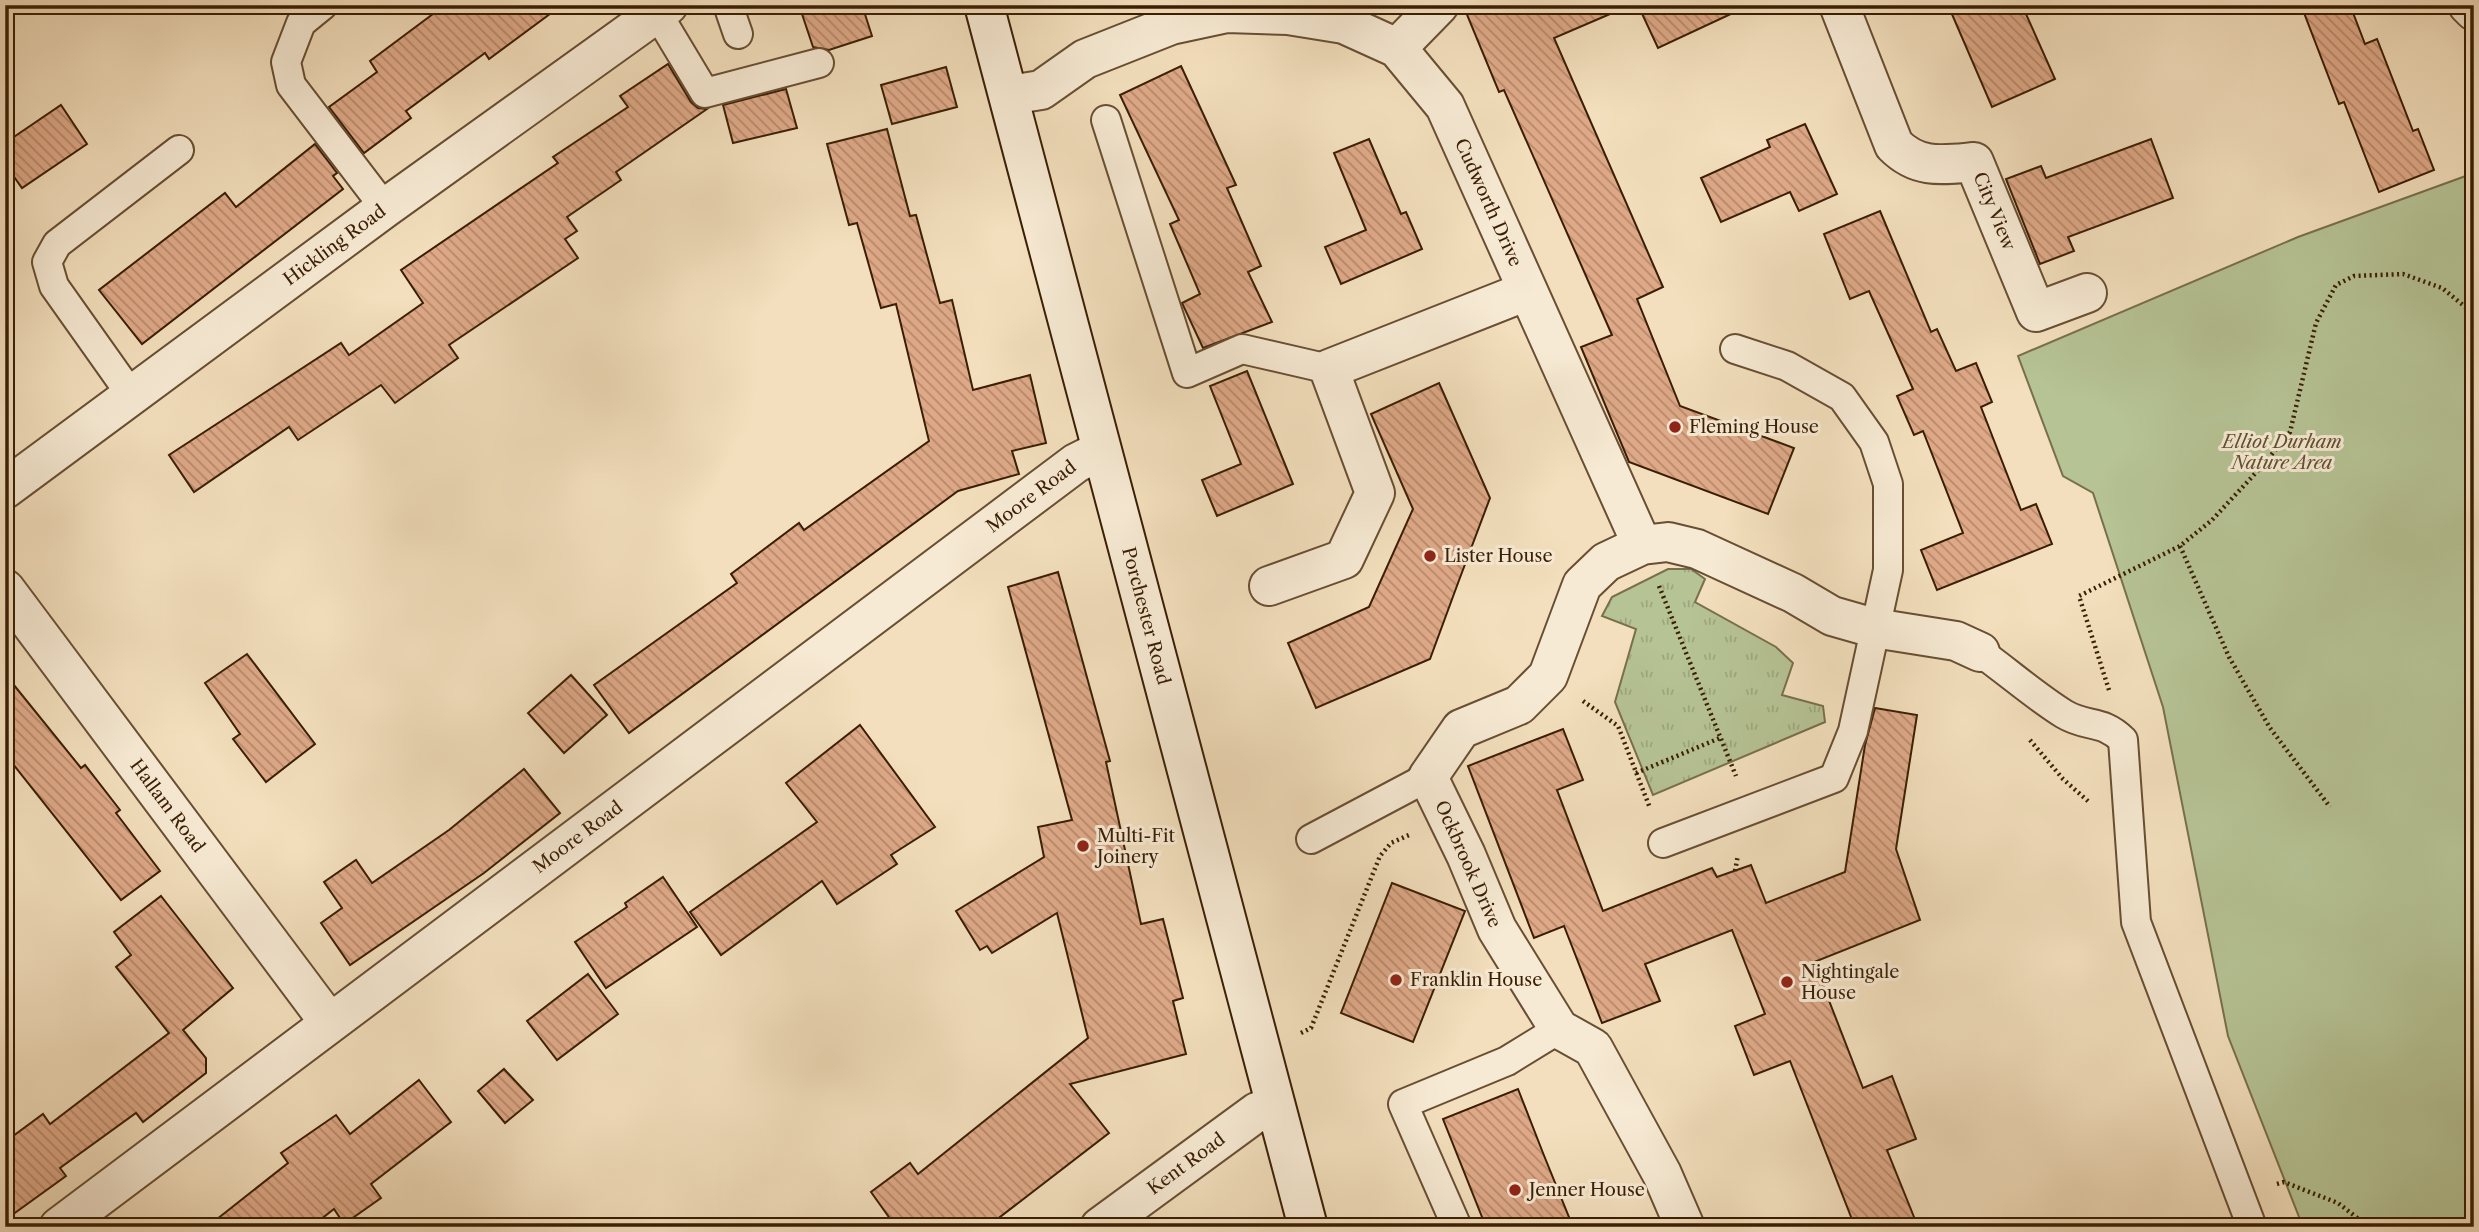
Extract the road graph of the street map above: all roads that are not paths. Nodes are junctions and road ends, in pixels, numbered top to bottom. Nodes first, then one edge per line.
1 (323, 5) edge
2 (727, 5) edge
3 (984, 5) edge
4 (1439, 5) edge
5 (1839, 5) edge
6 (2468, 5) edge
7 (662, 9) edge
8 (1289, 10) edge
9 (2474, 11) edge
10 (1168, 15) edge
11 (738, 34) dead end
12 (1397, 48) junction
13 (819, 64) dead end
14 (1009, 95) junction
15 (1106, 120) dead end
16 (179, 149) dead end
17 (385, 208) junction
18 (1527, 291) junction
19 (2094, 291) dead end
20 (1735, 349) dead end
21 (1329, 369) junction
22 (132, 396) junction
23 (1100, 451) junction
24 (5, 489) edge
25 (1642, 545) junction
26 (1269, 586) dead end
27 (5, 589) edge
28 (1874, 628) junction
29 (1980, 652) joint
30 (1428, 777) junction
31 (1311, 839) dead end
32 (1663, 843) road end
33 (329, 1022) junction
34 (1559, 1029) junction
35 (1275, 1105) junction
36 (59, 1227) edge
37 (1100, 1227) edge
38 (1308, 1227) edge
39 (1457, 1227) edge
40 (1685, 1227) edge
41 (2252, 1227) edge

1 - 17 lane
2 - 11 lane
3 - 14 street, Porchester Road
4 - 12 street
5 - 19 street, City View
6 - 9 street
7 - 13 lane
7 - 17 street, Hickling Road
8 - 10 street, Cudworth Drive
8 - 12 street, Cudworth Drive
10 - 14 street, Cudworth Drive
12 - 18 street, Cudworth Drive
14 - 23 street, Porchester Road
15 - 21 lane
16 - 22 lane
17 - 22 street, Hickling Road
18 - 21 street
18 - 25 street
20 - 28 lane
21 - 26 street
22 - 24 street, Hickling Road
23 - 33 street, Moore Road
23 - 35 street, Porchester Road
25 - 28 street
25 - 30 street
27 - 33 street, Hallam Road
28 - 29 street
28 - 32 lane
29 - 41 lane
30 - 31 lane
30 - 34 street, Ockbrook Drive
33 - 36 street, Moore Road
34 - 39 lane
34 - 40 street, Ockbrook Drive
35 - 37 street, Kent Road
35 - 38 street, Porchester Road

